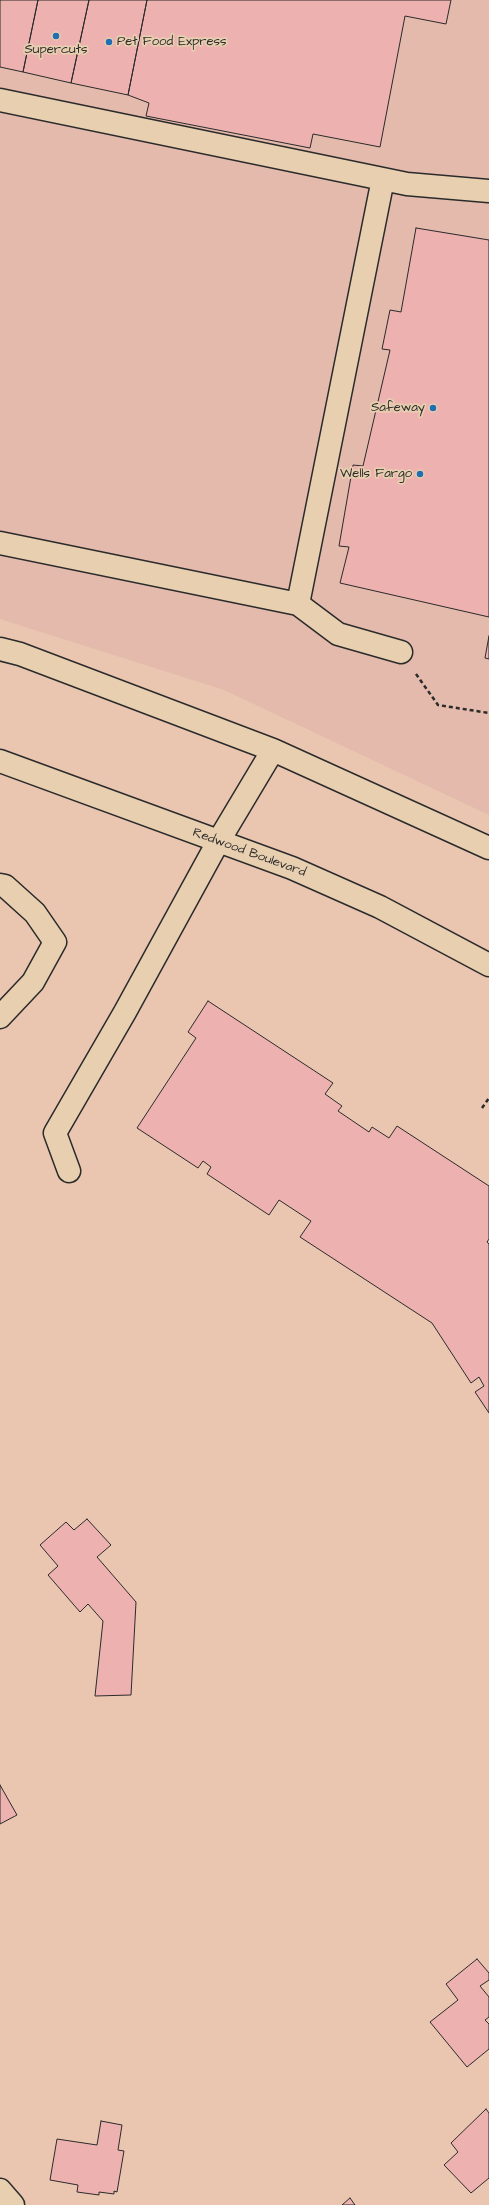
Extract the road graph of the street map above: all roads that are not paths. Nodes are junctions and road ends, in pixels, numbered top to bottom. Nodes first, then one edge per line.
1 (0, 100) edge
2 (383, 179) junction
3 (489, 191) edge
4 (0, 542) edge
5 (298, 604) junction
6 (0, 649) edge
7 (401, 652) road end
8 (273, 750) junction
9 (0, 762) edge
10 (218, 842) junction
11 (483, 843) edge
12 (0, 885) edge
13 (489, 965) edge
14 (0, 1017) edge
15 (69, 1171) dead end
16 (0, 2190) edge
17 (13, 2205) edge

1 - 2 main road
2 - 3 main road
2 - 5 main road
4 - 5 main road
5 - 7 main road
6 - 8 main road
8 - 10 main road
8 - 11 main road
9 - 10 main road, Redwood Boulevard
10 - 13 main road, Redwood Boulevard
10 - 15 main road
12 - 14 main road
16 - 17 main road

